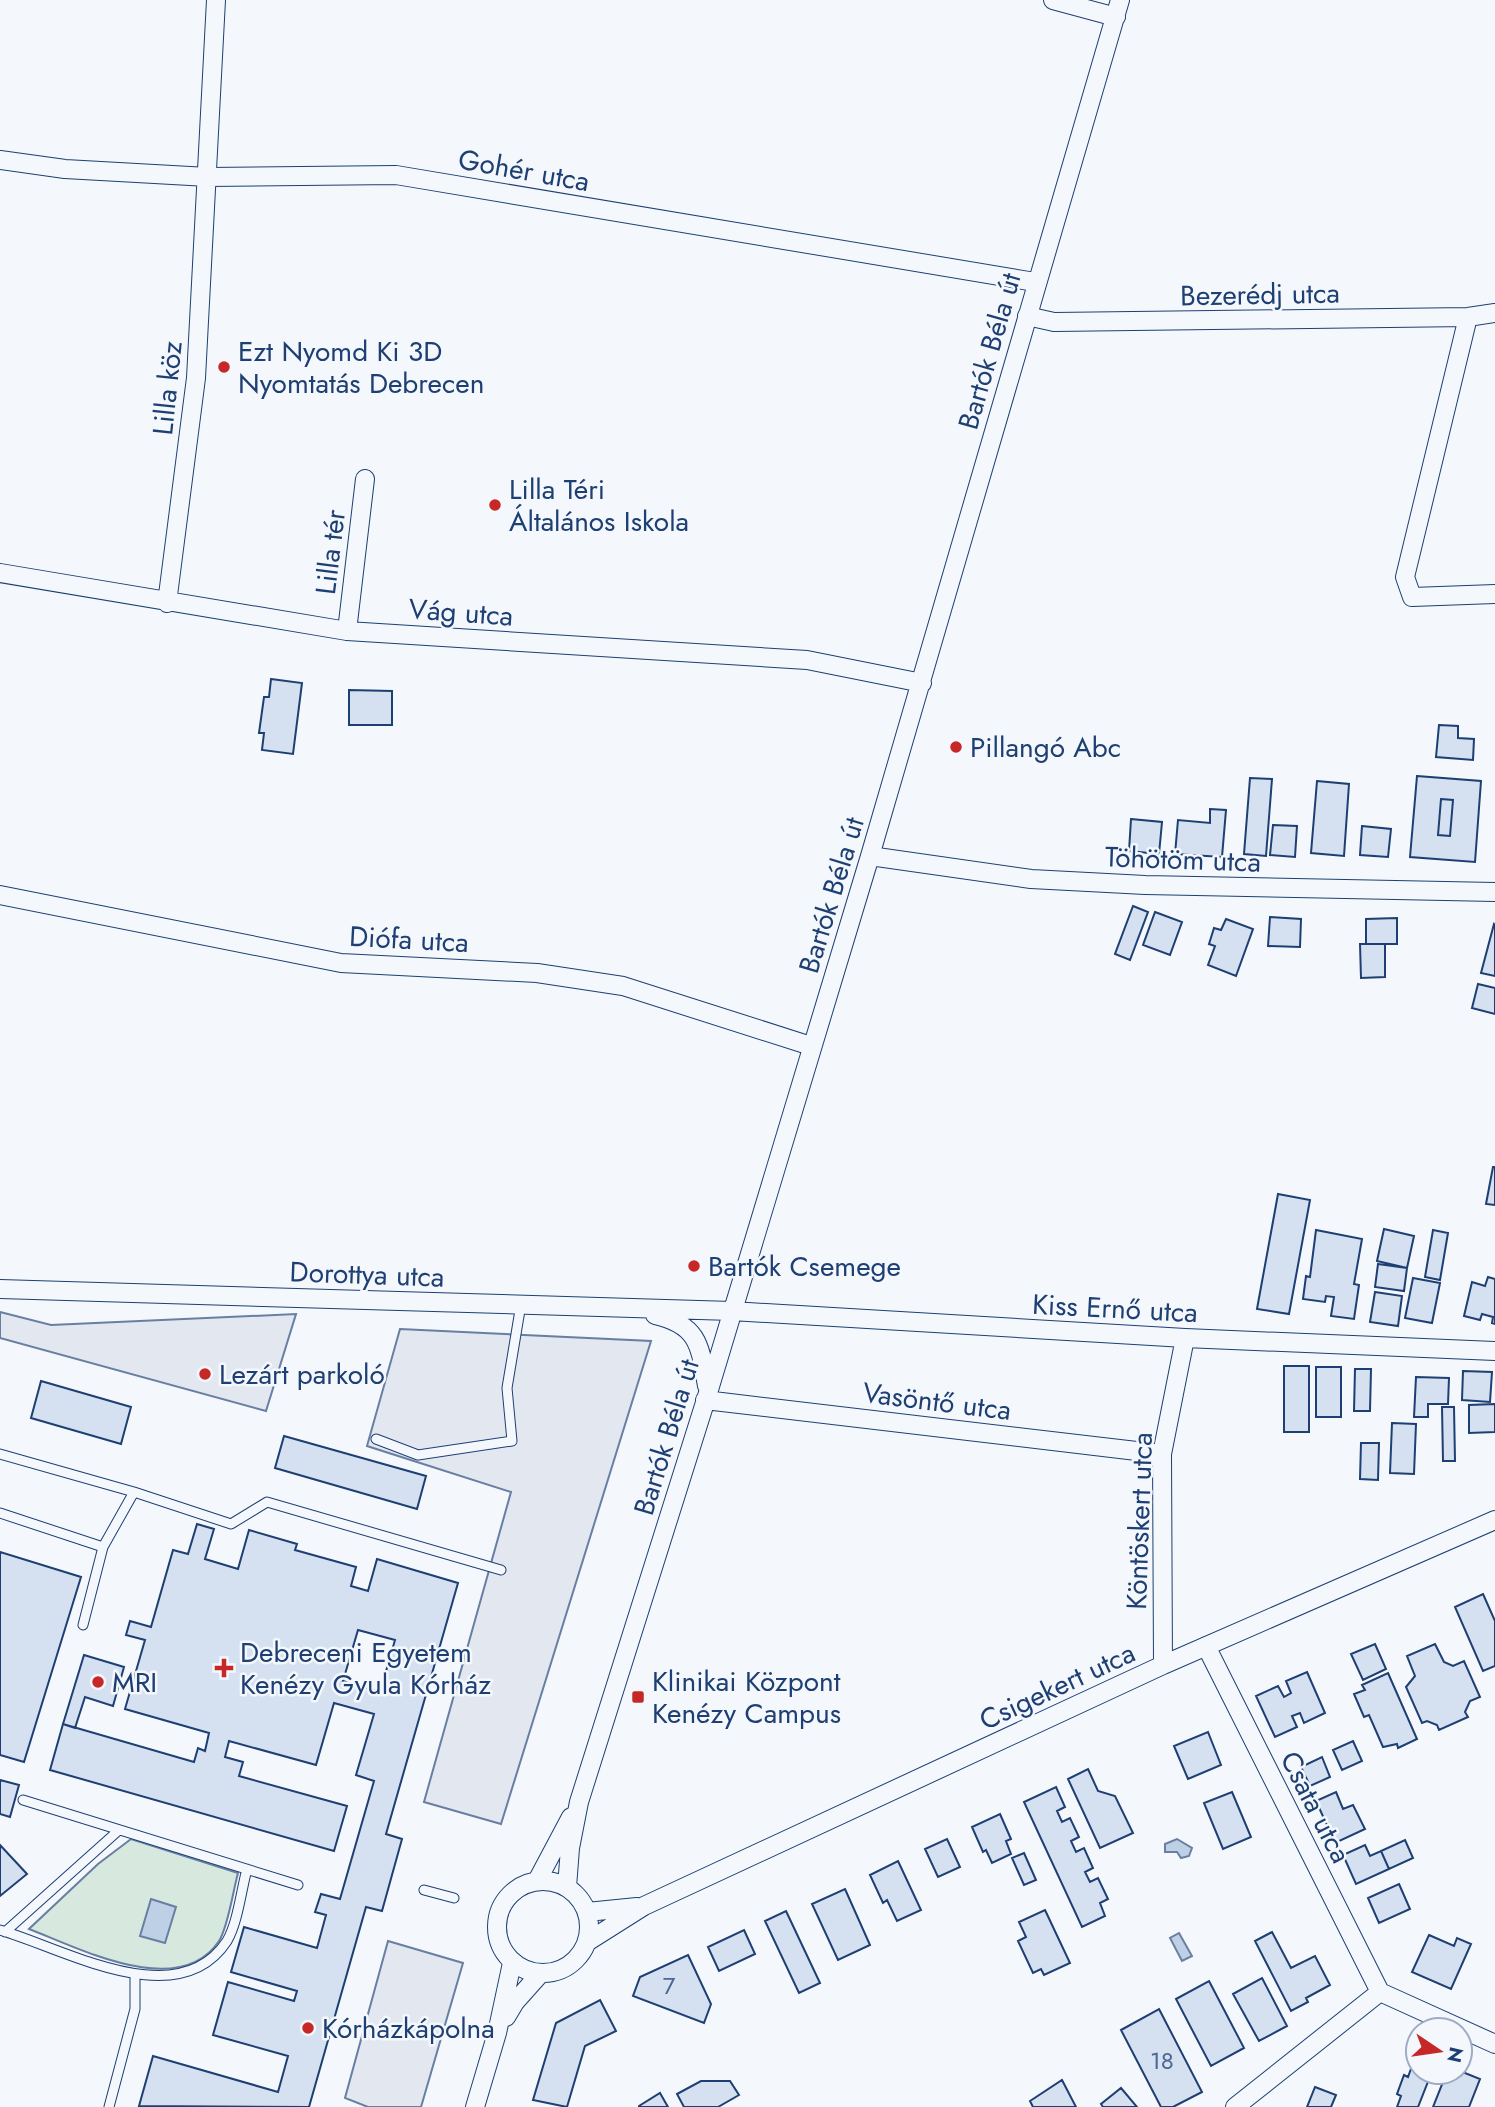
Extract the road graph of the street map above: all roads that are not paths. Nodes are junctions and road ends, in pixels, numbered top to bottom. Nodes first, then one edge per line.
1 (216, 0) edge
2 (1054, 0) edge
3 (1118, 8) edge
4 (0, 160) edge
5 (208, 177) junction
6 (1035, 282) junction
7 (1495, 313) edge
8 (1027, 316) junction
9 (1468, 317) junction
10 (365, 478) dead end
11 (0, 573) edge
12 (1495, 594) edge
13 (167, 603) junction
14 (347, 631) junction
15 (922, 683) junction
16 (870, 856) junction
17 (1495, 892) edge
18 (0, 895) edge
19 (811, 1046) junction
20 (0, 1289) edge
21 (521, 1304) junction
22 (621, 1308) junction
23 (732, 1311) junction
24 (1185, 1338) junction
25 (1495, 1352) edge
26 (707, 1397) junction
27 (376, 1439) dead end
28 (0, 1454) edge
29 (1162, 1454) junction
30 (134, 1492) junction
31 (0, 1513) edge
32 (1495, 1520) edge
33 (103, 1547) junction
34 (501, 1570) dead end
35 (83, 1625) dead end
36 (1206, 1646) junction
37 (1163, 1665) junction
38 (23, 1800) dead end
39 (579, 1802) junction
40 (119, 1830) junction
41 (247, 1869) junction
42 (537, 1881) junction
43 (298, 1885) dead end
44 (567, 1887) junction
45 (424, 1890) dead end
46 (453, 1898) dead end
47 (644, 1906) junction
48 (587, 1912) junction
49 (3, 1931) edge
50 (587, 1942) junction
51 (512, 1963) junction
52 (540, 1974) junction
53 (135, 1976) junction
54 (1380, 1992) junction
55 (497, 2033) junction
56 (1495, 2044) edge
57 (109, 2107) edge
58 (475, 2107) edge
59 (1235, 2107) edge

1 - 5 street, Lilla köz
2 - 3 street
3 - 6 street, Bartók Béla út
4 - 5 street, Gohér utca
5 - 6 street, Gohér utca
5 - 13 street, Lilla köz
6 - 8 street, Bartók Béla út
7 - 9 street, Bezerédj utca
8 - 9 street, Bezerédj utca
8 - 15 street, Bartók Béla út
9 - 12 street
10 - 14 street, Lilla tér
11 - 13 street, Vág utca
13 - 14 street, Vág utca
14 - 15 street, Vág utca
15 - 16 street, Bartók Béla út
16 - 17 street, Töhötöm utca
16 - 19 street, Bartók Béla út
18 - 19 street, Diófa utca
19 - 23 street, Bartók Béla út
20 - 21 street, Dorottya utca
21 - 22 street, Dorottya utca
21 - 27 lane
22 - 23 street, Dorottya utca
22 - 26 street
23 - 24 street, Kiss Ernő utca
23 - 26 street, Bartók Béla út
24 - 25 street, Kiss Ernő utca
24 - 29 street, Köntöskert utca
26 - 29 street, Vasöntő utca
26 - 39 street, Bartók Béla út
28 - 30 lane
29 - 37 street, Köntöskert utca
30 - 33 lane
30 - 34 lane
31 - 33 lane
32 - 36 street, Csigekert utca
33 - 35 lane
36 - 37 street, Csigekert utca
36 - 54 street, Csata utca
37 - 47 street, Csigekert utca
38 - 40 lane
39 - 42 street
39 - 44 street
40 - 41 lane
40 - 49 lane
41 - 43 lane
41 - 53 lane
42 - 44 street
42 - 51 street
44 - 48 street
45 - 46 lane
47 - 48 street
47 - 50 street
48 - 50 street
49 - 53 lane
50 - 52 street
51 - 52 street
51 - 55 street
52 - 55 street
53 - 57 lane
54 - 56 street
54 - 59 street
55 - 58 street

